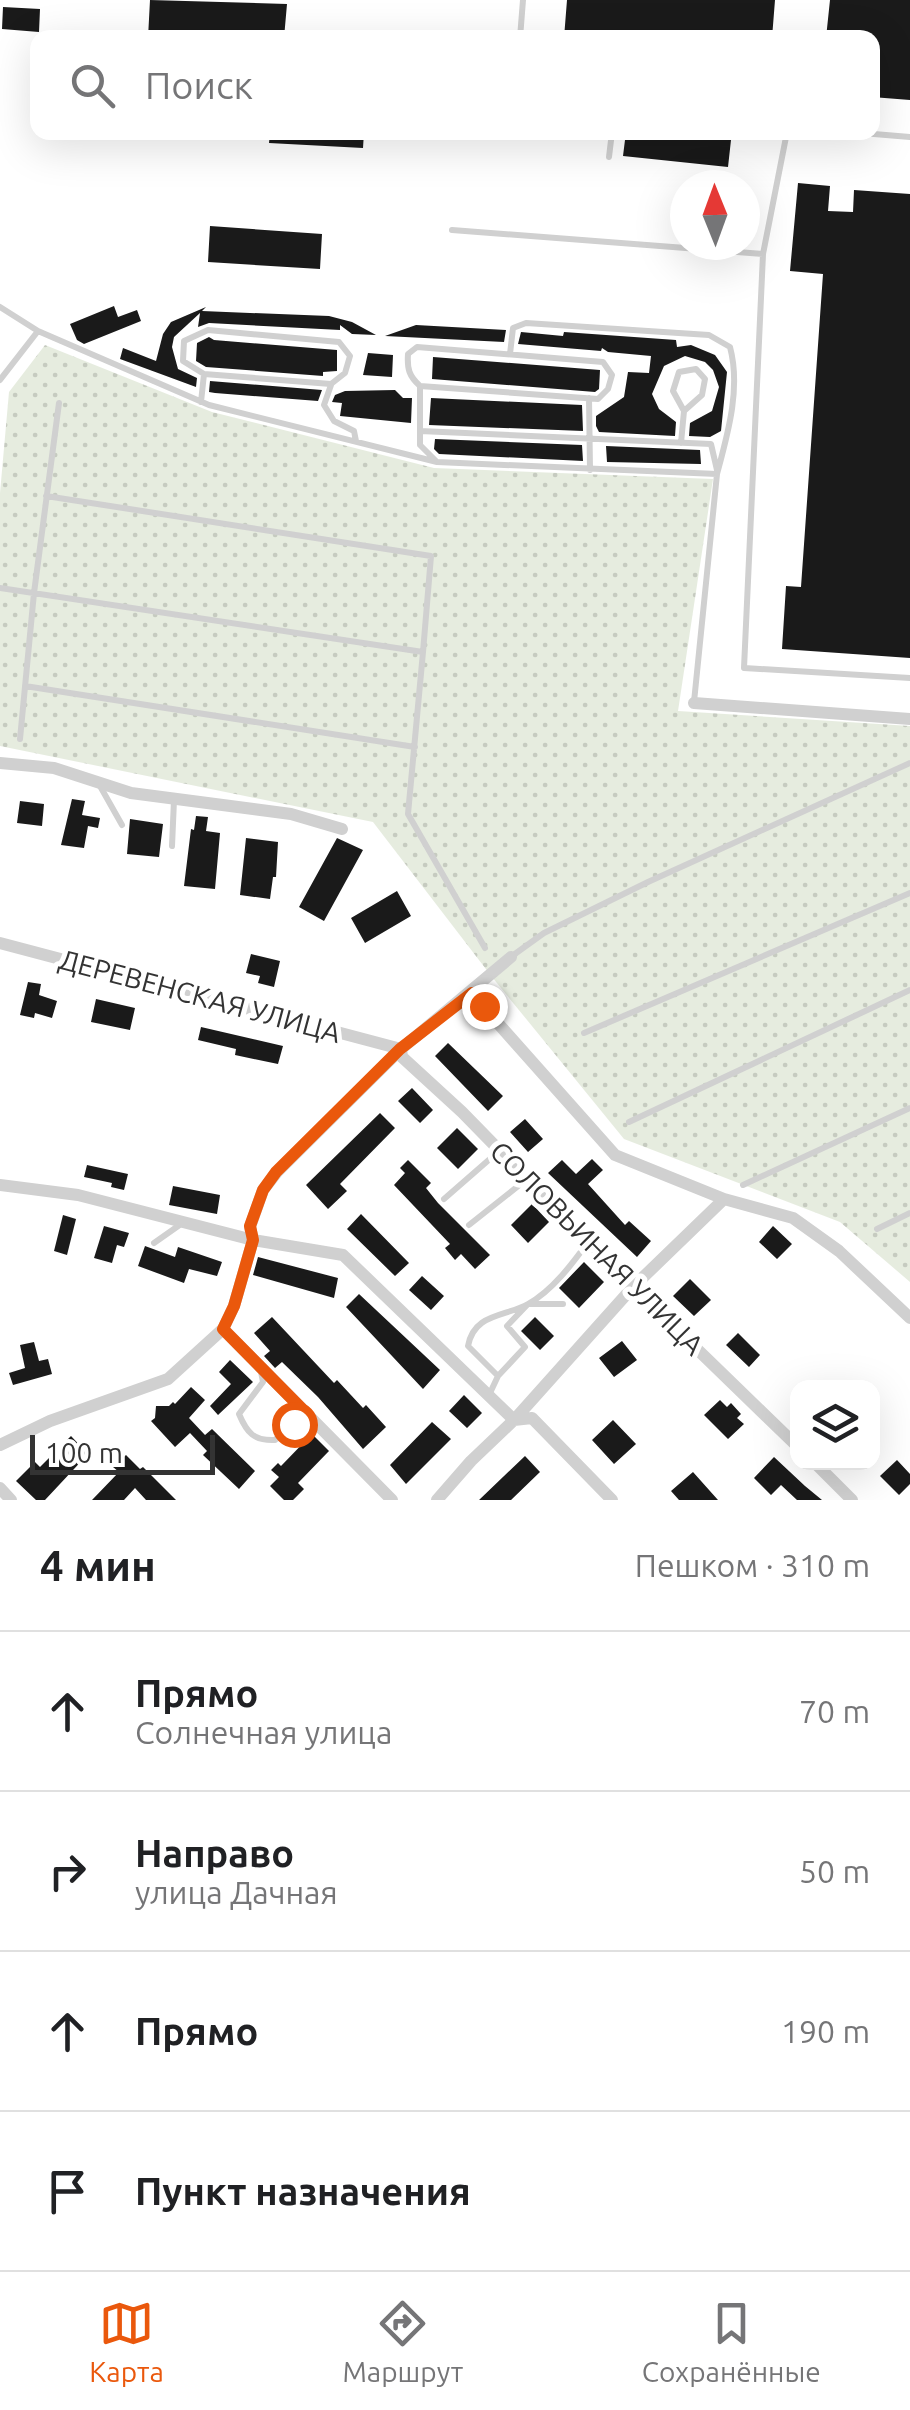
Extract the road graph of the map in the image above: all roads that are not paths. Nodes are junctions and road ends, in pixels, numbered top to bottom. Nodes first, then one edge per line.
1 (522, 0) edge
2 (520, 30) edge
3 (880, 134) edge
4 (910, 137) edge
5 (611, 140) edge
6 (784, 140) edge
7 (610, 157) dead end
8 (452, 230) dead end
9 (763, 254) junction
10 (0, 307) edge
11 (38, 331) junction
12 (510, 354) junction
13 (204, 374) junction
14 (0, 380) edge
15 (331, 384) junction
16 (420, 386) junction
17 (589, 398) junction
18 (201, 402) junction
19 (58, 403) dead end
20 (684, 411) junction
21 (420, 431) junction
22 (590, 441) junction
23 (357, 442) junction
24 (681, 443) junction
25 (436, 462) junction
26 (590, 470) junction
27 (718, 474) junction
28 (46, 496) junction
29 (0, 588) edge
30 (34, 593) junction
31 (423, 652) junction
32 (910, 678) edge
33 (25, 686) junction
34 (694, 703) joint
35 (910, 719) edge
36 (20, 739) dead end
37 (414, 748) junction
38 (0, 763) edge
39 (910, 764) edge
40 (100, 785) junction
41 (174, 798) junction
42 (122, 825) dead end
43 (342, 829) dead end
44 (172, 846) dead end
45 (910, 893) edge
46 (0, 943) edge
47 (484, 948) dead end
48 (511, 957) joint
49 (910, 990) edge
50 (472, 993) junction
51 (584, 1032) dead end
52 (400, 1049) junction
53 (910, 1108) edge
54 (629, 1122) dead end
55 (500, 1150) junction
56 (528, 1178) junction
57 (0, 1185) edge
58 (743, 1185) dead end
59 (444, 1199) dead end
60 (724, 1199) junction
61 (910, 1214) edge
62 (184, 1222) junction
63 (469, 1225) dead end
64 (877, 1229) dead end
65 (253, 1240) junction
66 (588, 1241) junction
67 (154, 1244) dead end
68 (633, 1287) junction
69 (528, 1304) junction
70 (563, 1304) dead end
71 (910, 1318) edge
72 (223, 1329) junction
73 (259, 1366) junction
74 (498, 1376) junction
75 (489, 1394) junction
76 (308, 1415) junction
77 (514, 1420) junction
78 (790, 1439) edge
79 (0, 1446) edge
80 (822, 1470) edge
81 (0, 1488) edge
82 (12, 1500) edge
83 (392, 1500) edge
84 (437, 1500) edge
85 (612, 1500) edge
86 (852, 1500) edge

1 - 2 lane
3 - 4 lane
5 - 7 lane
6 - 9 lane
8 - 9 lane
9 - 32 lane
10 - 11 lane
11 - 14 lane
11 - 18 lane
12 - 16 lane
12 - 17 lane
12 - 27 lane
13 - 15 lane
13 - 15 lane
13 - 18 lane
15 - 23 lane
16 - 17 lane
16 - 21 lane
17 - 22 lane
18 - 23 lane
19 - 28 lane
20 - 20 lane
20 - 24 lane
21 - 22 lane
21 - 25 lane
22 - 24 lane
22 - 26 lane
23 - 25 lane
24 - 27 lane
25 - 26 lane
26 - 27 lane
27 - 34 lane
28 - 30 lane
28 - 31 lane
29 - 30 lane
30 - 31 lane
30 - 33 lane
31 - 37 lane
33 - 36 lane
33 - 37 lane
34 - 35 street
37 - 47 lane
38 - 40 street
39 - 48 lane
40 - 41 street
40 - 42 lane
41 - 43 street
41 - 44 lane
45 - 51 lane
46 - 52 street, ДЕРЕВЕНСКАЯ УЛИЦА
48 - 50 street
49 - 54 lane
50 - 52 street
50 - 60 street
52 - 55 street, СОЛОВЬИНАЯ УЛИЦА
52 - 65 street
53 - 58 lane
55 - 56 street, СОЛОВЬИНАЯ УЛИЦА
55 - 59 lane
56 - 63 lane
56 - 66 street, СОЛОВЬИНАЯ УЛИЦА
57 - 62 street
60 - 68 street
60 - 71 street
61 - 64 lane
62 - 65 street
62 - 67 lane
65 - 72 street
65 - 75 street
66 - 68 street, СОЛОВЬИНАЯ УЛИЦА
66 - 69 lane
68 - 77 street
68 - 78 street, СОЛОВЬИНАЯ УЛИЦА
69 - 70 lane
69 - 74 lane
69 - 74 lane
72 - 73 street
72 - 79 street
73 - 76 street
73 - 76 lane
74 - 75 lane
75 - 77 street
76 - 83 street
77 - 84 street
77 - 85 street
80 - 86 street
81 - 82 street

